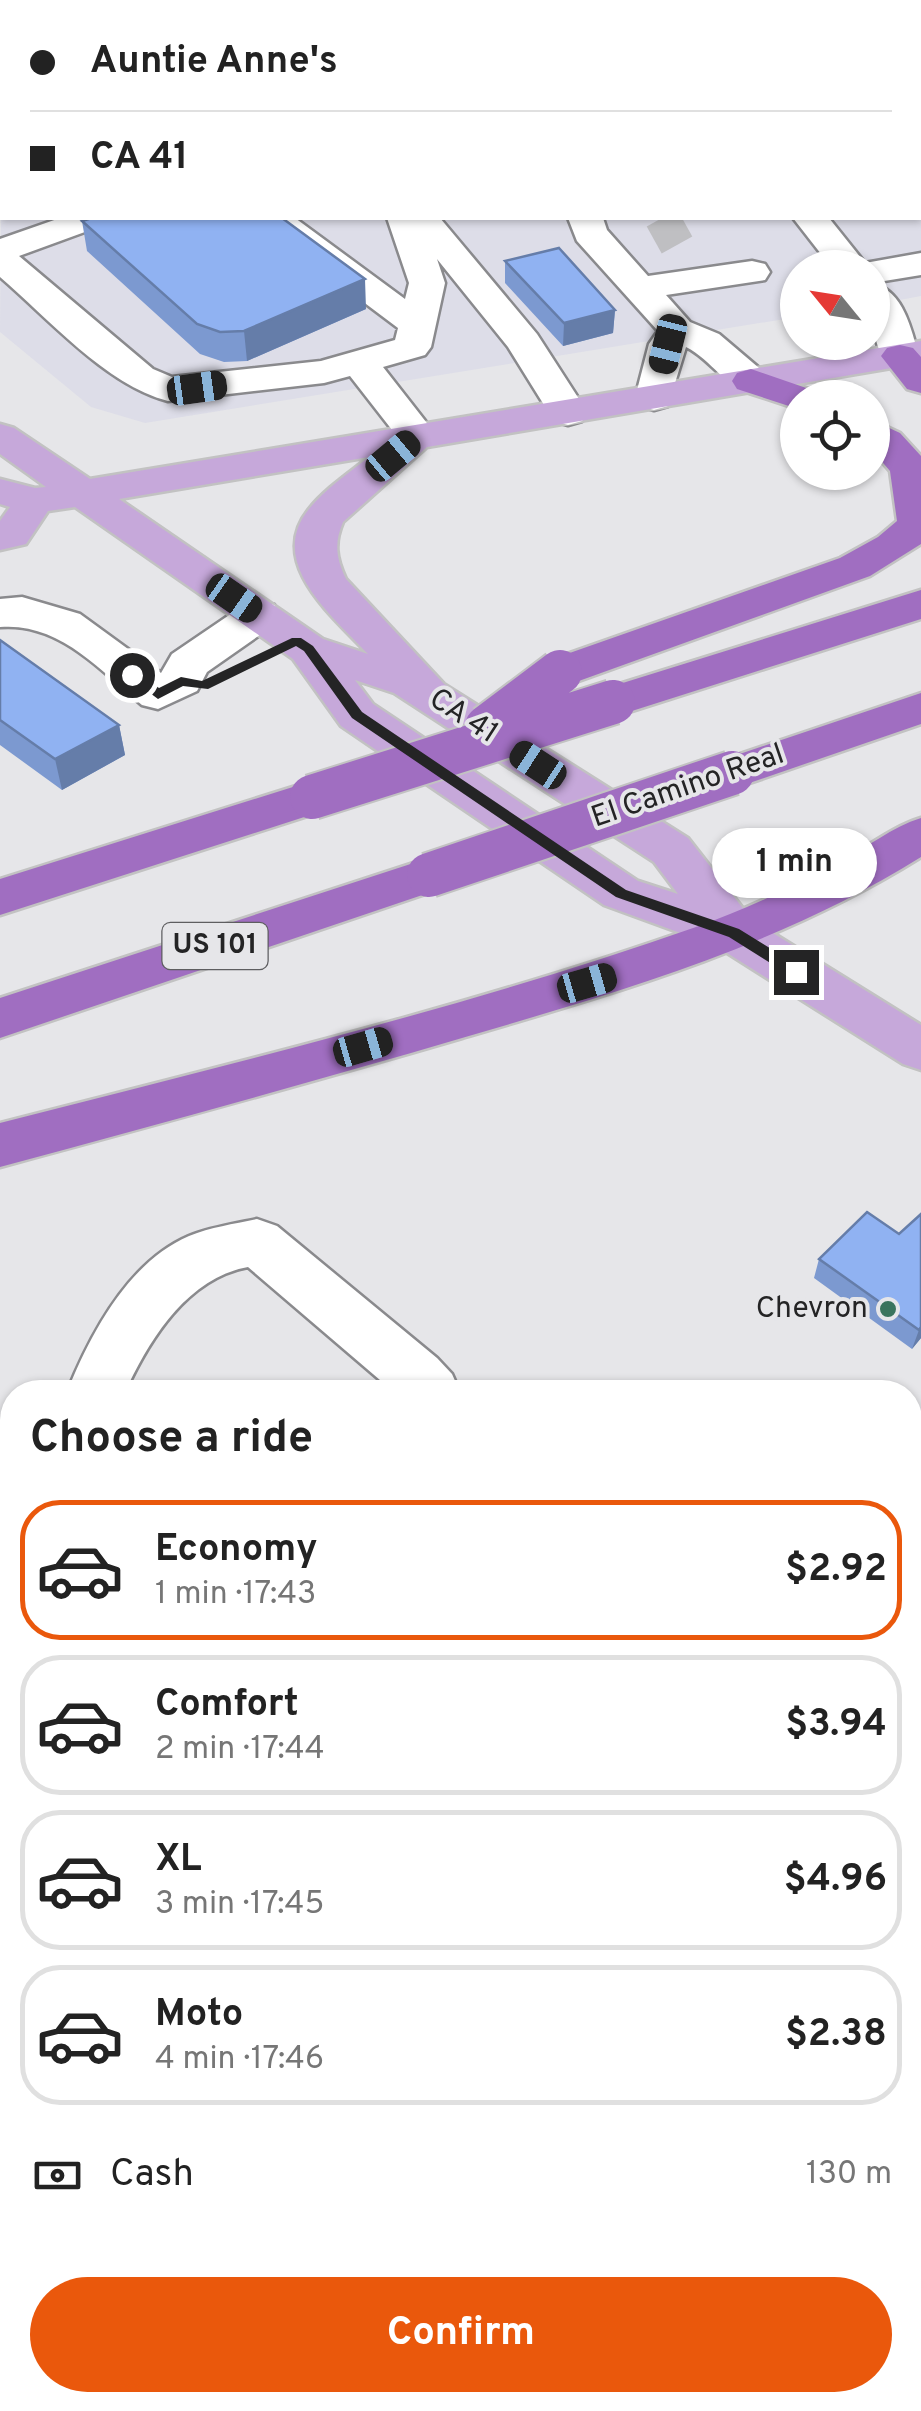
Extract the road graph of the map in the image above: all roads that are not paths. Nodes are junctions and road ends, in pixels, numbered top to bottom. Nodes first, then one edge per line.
1 (77, 220) edge
2 (275, 220) edge
3 (407, 220) edge
4 (424, 220) edge
5 (813, 220) edge
6 (591, 229) edge
7 (678, 245) tunnel mouth
8 (4, 246) edge
9 (561, 250) edge
10 (837, 250) edge
11 (921, 264) edge
12 (890, 269) edge
13 (752, 272) dead end
14 (698, 279) junction
15 (638, 288) junction
16 (417, 325) junction
17 (678, 330) junction
18 (904, 338) edge
19 (359, 362) junction
20 (751, 382) junction
21 (780, 392) edge
22 (654, 398) junction
23 (568, 413) junction
24 (0, 436) edge
25 (417, 436) junction
26 (890, 442) edge
27 (78, 491) junction
28 (17, 496) edge
29 (920, 524) edge
30 (0, 537) edge
31 (921, 604) edge
32 (0, 612) edge
33 (259, 615) junction
34 (302, 645) junction
35 (181, 681) junction
36 (438, 701) junction
37 (921, 708) edge
38 (452, 753) junction
39 (921, 835) edge
40 (0, 897) edge
41 (734, 933) junction
42 (0, 1018) edge
43 (921, 1050) edge
44 (0, 1145) edge
45 (101, 1380) edge
46 (420, 1380) edge

1 - 8 street
2 - 16 street
3 - 16 street
4 - 23 street
5 - 10 street
6 - 9 street
6 - 15 street
7 - 14 street
8 - 19 street
11 - 12 street
13 - 14 street
14 - 15 street
15 - 17 street
16 - 19 street
17 - 20 street
17 - 22 street
18 - 20 main road
19 - 25 street
20 - 21 highway
20 - 22 main road
22 - 23 main road
23 - 25 main road
24 - 27 main road, CA 41
25 - 27 main road
25 - 36 main road
26 - 29 highway
27 - 28 main road
27 - 33 main road, CA 41 / CA 41
28 - 30 main road
29 - 38 highway, bridge
31 - 38 highway, bridge
32 - 35 street
33 - 34 main road, CA 41 / CA 41
33 - 35 street
34 - 35 street
34 - 36 main road, CA 41 / CA 41
34 - 41 main road, CA 41 / CA 41
36 - 41 main road, CA 41 / CA 41
37 - 42 highway, El Camino Real / US 101, bridge
38 - 40 highway, bridge
39 - 41 highway
41 - 43 main road, CA 41 / CA 41
41 - 44 highway
45 - 46 street

